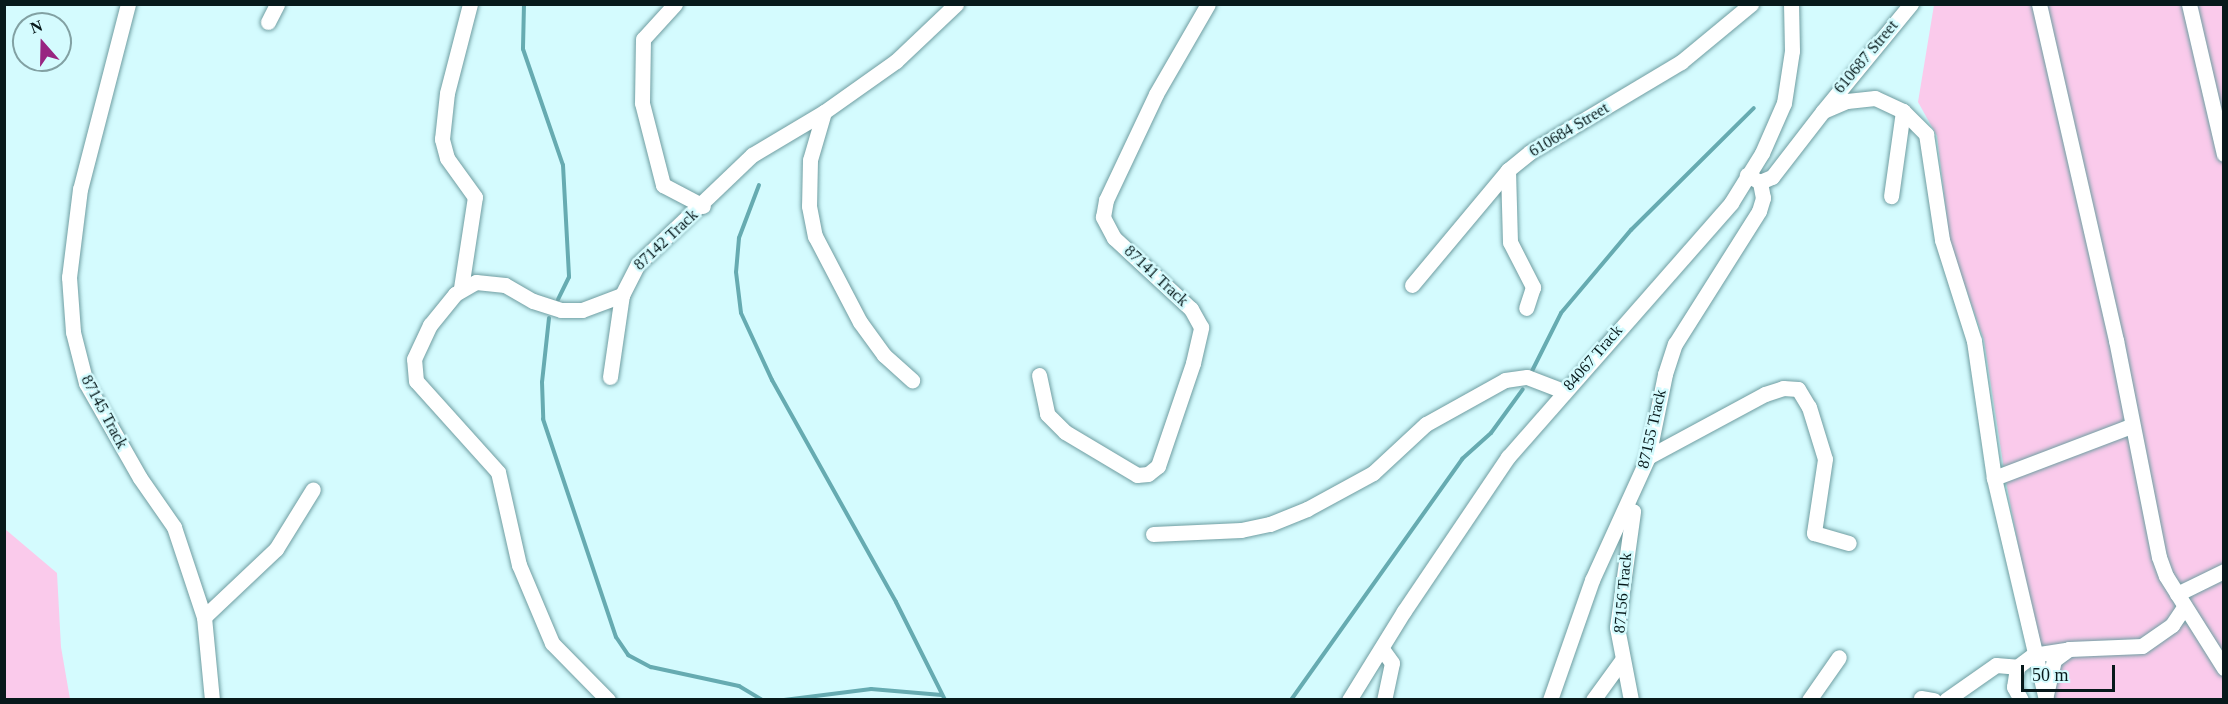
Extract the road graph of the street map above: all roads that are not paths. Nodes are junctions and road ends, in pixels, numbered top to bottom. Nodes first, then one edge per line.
1 (128, 4) edge
2 (277, 4) edge
3 (470, 4) edge
4 (675, 4) edge
5 (956, 4) edge
6 (1208, 4) edge
7 (1751, 4) edge
8 (1791, 4) edge
9 (1911, 4) edge
10 (2039, 4) edge
11 (2189, 4) edge
12 (268, 22) dead end
13 (1823, 111) junction
14 (1904, 111) junction
15 (824, 112) junction
16 (2223, 154) edge
17 (1508, 170) junction
18 (1754, 179) junction
19 (1891, 196) dead end
20 (703, 206) junction
21 (1412, 285) dead end
22 (461, 288) junction
23 (622, 295) junction
24 (1526, 308) dead end
25 (1039, 375) dead end
26 (610, 377) dead end
27 (912, 381) dead end
28 (1563, 392) junction
29 (2131, 426) junction
30 (1648, 457) junction
31 (1994, 478) junction
32 (1637, 487) junction
33 (313, 489) dead end
34 (1153, 534) dead end
35 (1849, 543) dead end
36 (2223, 571) edge
37 (2181, 601) junction
38 (204, 617) junction
39 (1382, 649) junction
40 (2069, 649) junction
41 (2033, 655) junction
42 (1839, 657) dead end
43 (1622, 660) junction
44 (2018, 667) junction
45 (2223, 668) edge
46 (212, 699) edge
47 (608, 699) edge
48 (1349, 699) edge
49 (1384, 699) edge
50 (1550, 699) edge
51 (1593, 699) edge
52 (1630, 699) edge
53 (1809, 699) edge
54 (1946, 699) edge
55 (2021, 699) edge
56 (2046, 699) edge

1 - 38 street, 87145 Track
2 - 12 street
3 - 22 street
4 - 20 street
5 - 15 street, 87142 Track
6 - 25 street, 87141 Track
7 - 17 street, 610684 Street
8 - 18 street, 84067 Track
9 - 13 street, 610687 Street
10 - 29 street
11 - 16 street
13 - 14 street
13 - 18 street, 610687 Street
14 - 19 street
14 - 31 street
15 - 20 street, 87142 Track
15 - 27 street
17 - 21 street, 610684 Street
17 - 24 street
18 - 28 street, 84067 Track
18 - 30 street, 87155 Track
20 - 23 street, 87142 Track
22 - 23 street
22 - 47 street
23 - 26 street, 87142 Track
28 - 34 street
28 - 39 street, 84067 Track
29 - 31 street
29 - 37 street
30 - 32 street, 87155 Track
30 - 35 street
31 - 41 street
32 - 43 street, 87156 Track
32 - 50 street, 87155 Track
33 - 38 street
36 - 37 street
37 - 40 street
37 - 45 street
38 - 46 street, 87145 Track
39 - 48 street, 84067 Track
39 - 49 street
40 - 41 street
40 - 56 street
41 - 44 street
41 - 56 street
42 - 53 street
43 - 51 street
43 - 52 street, 87156 Track
44 - 54 street
44 - 55 street

